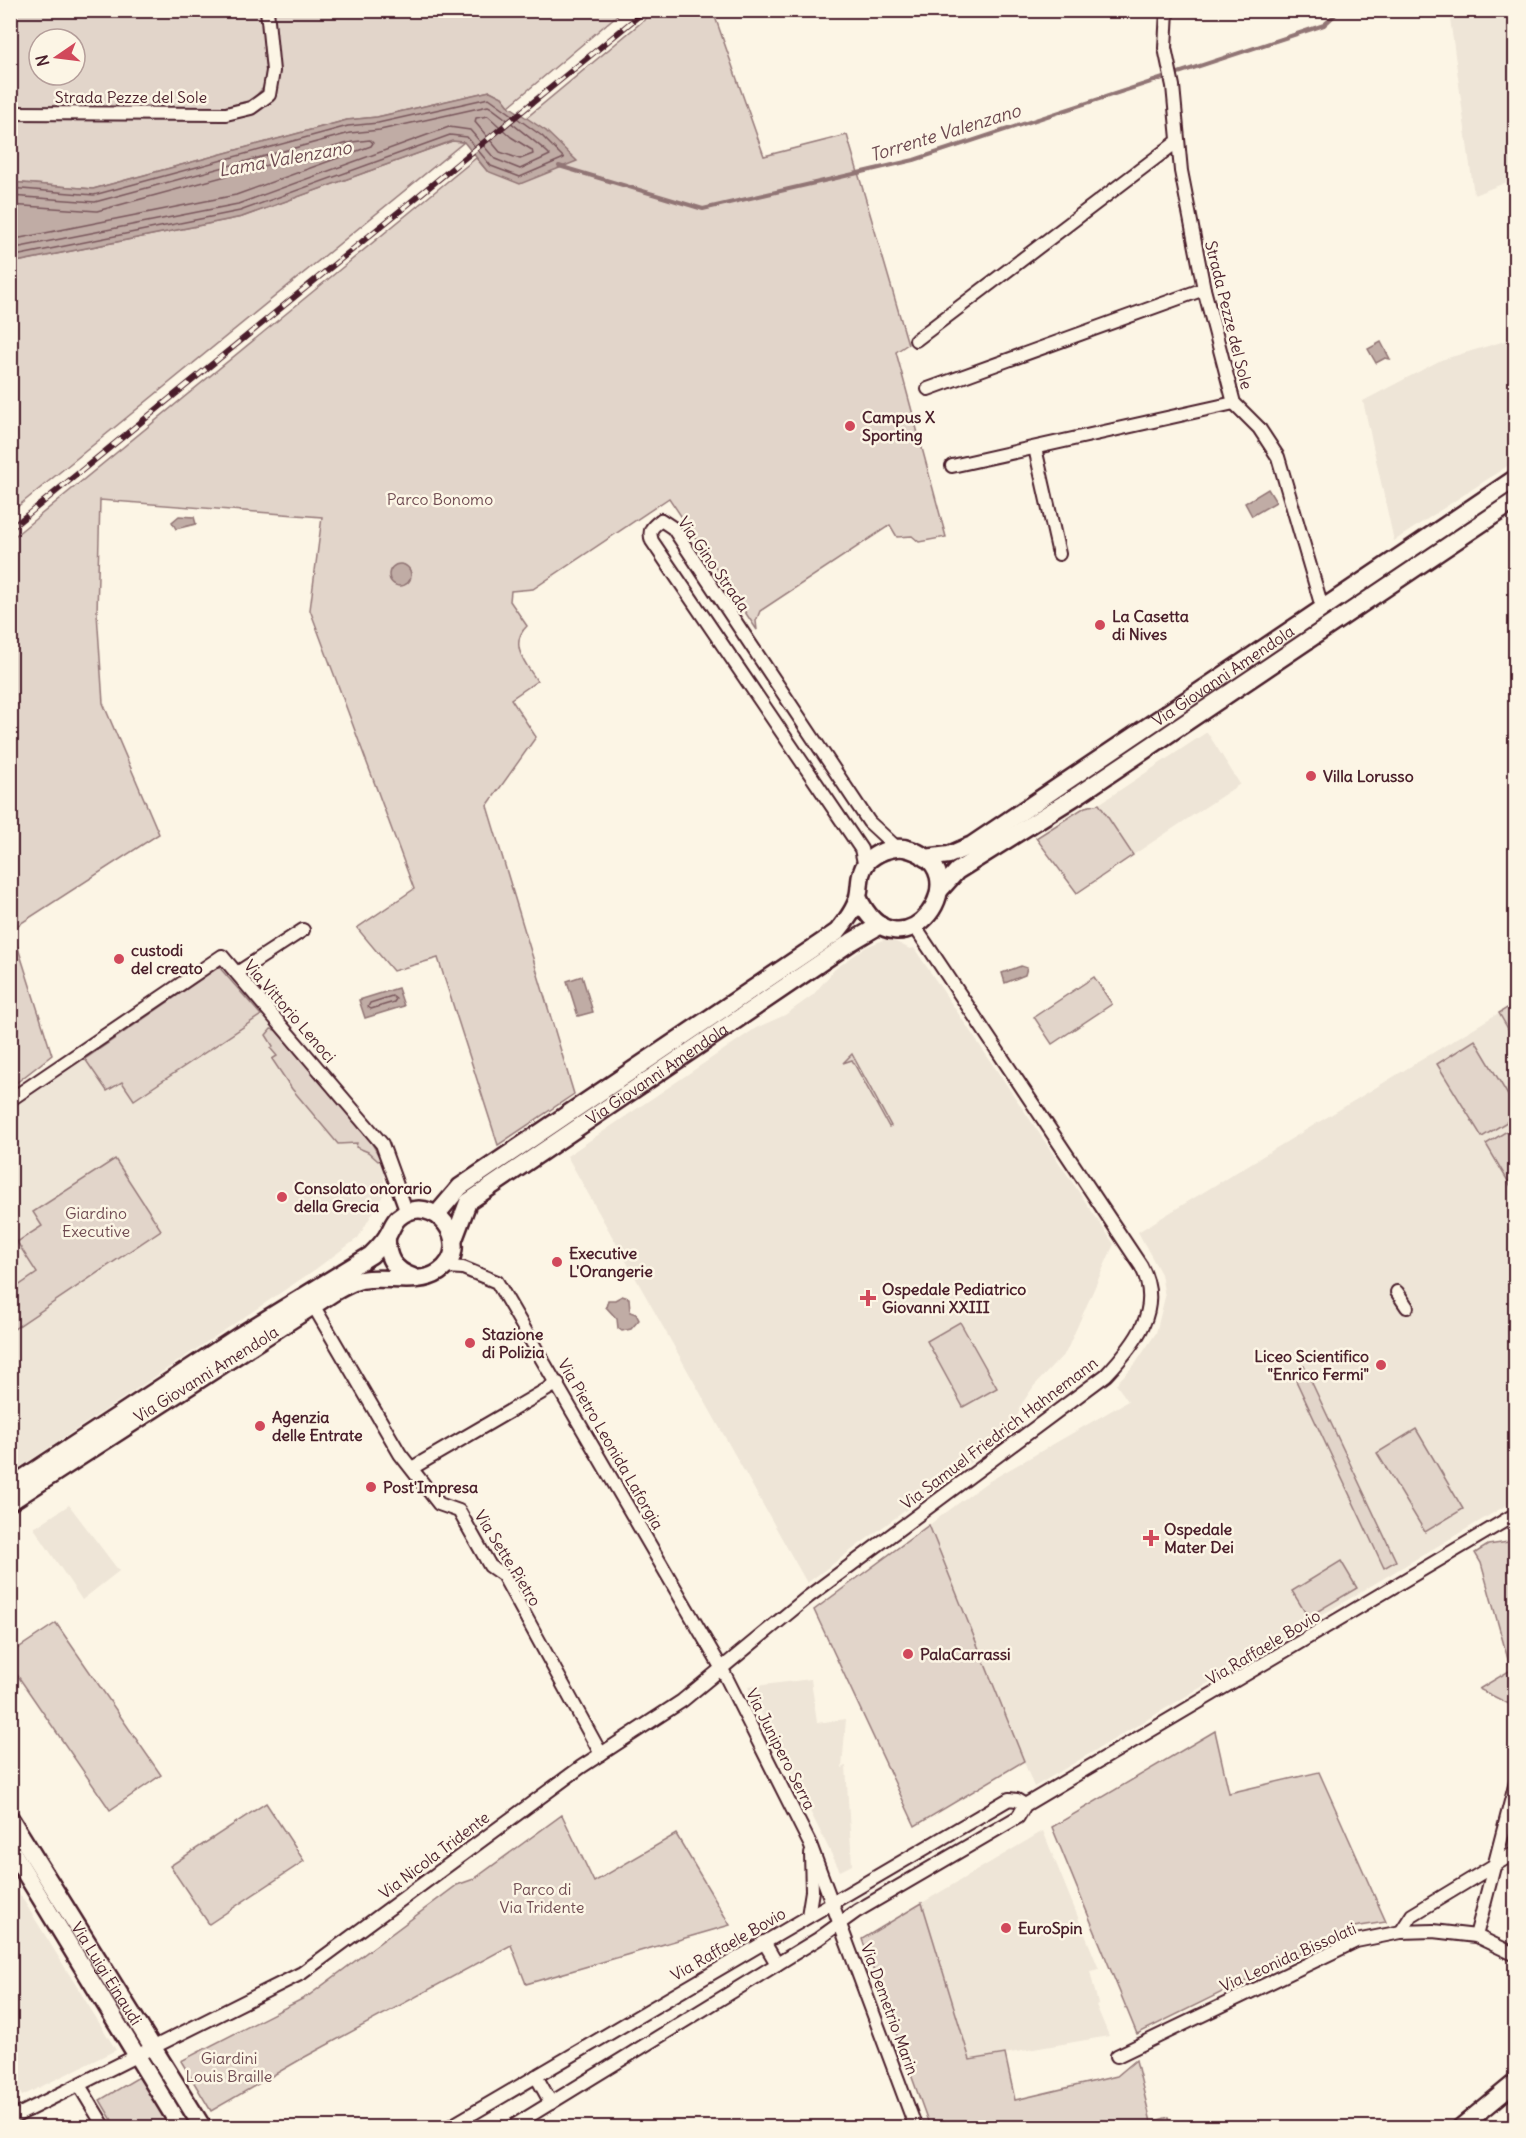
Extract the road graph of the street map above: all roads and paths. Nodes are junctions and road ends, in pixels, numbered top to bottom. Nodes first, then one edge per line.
1 (267, 10) edge
2 (1167, 10) edge
3 (10, 113) edge
4 (1178, 141) junction
5 (1204, 289) junction
6 (916, 340) dead end
7 (928, 389) dead end
8 (1234, 403) junction
9 (1035, 448) junction
10 (952, 466) dead end
11 (1515, 478) edge
12 (1515, 500) edge
13 (1059, 554) dead end
14 (1322, 607) junction
15 (897, 848) junction
16 (925, 858) junction
17 (865, 867) junction
18 (939, 891) junction
19 (858, 897) junction
20 (880, 925) junction
21 (915, 927) junction
22 (303, 930) dead end
23 (237, 973) junction
24 (10, 1100) edge
25 (407, 1213) junction
26 (437, 1214) junction
27 (387, 1237) junction
28 (454, 1239) junction
29 (445, 1267) junction
30 (414, 1278) junction
31 (1397, 1292) dead end
32 (313, 1305) junction
33 (1407, 1307) dead end
34 (558, 1383) junction
35 (412, 1468) junction
36 (10, 1487) edge
37 (10, 1502) edge
38 (1515, 1514) edge
39 (722, 1670) junction
40 (601, 1754) junction
41 (1515, 1782) edge
42 (1025, 1805) junction
43 (10, 1818) edge
44 (810, 1844) junction
45 (10, 1848) edge
46 (1515, 1852) edge
47 (1495, 1864) junction
48 (834, 1902) junction
49 (808, 1916) junction
50 (842, 1923) junction
51 (1401, 1932) junction
52 (1476, 1936) junction
53 (764, 1942) junction
54 (1515, 1955) edge
55 (777, 1964) junction
56 (154, 2046) junction
57 (138, 2055) junction
58 (1117, 2056) dead end
59 (536, 2076) junction
60 (1515, 2082) edge
61 (80, 2085) junction
62 (551, 2103) junction
63 (10, 2119) edge
64 (105, 2127) edge
65 (181, 2127) edge
66 (203, 2127) edge
67 (448, 2127) edge
68 (510, 2127) edge
69 (916, 2127) edge
70 (1460, 2127) edge

1 - 3 street, Strada Pezze del Sole
2 - 4 street, Strada Pezze del Sole
4 - 5 street, Strada Pezze del Sole
4 - 6 street
5 - 7 street
5 - 8 street, Strada Pezze del Sole
8 - 9 street
8 - 14 street, Strada Pezze del Sole
9 - 10 street
9 - 13 street
11 - 14 main road, Via Giovanni Amendola
12 - 18 main road, Via Giovanni Amendola
14 - 16 main road, Via Giovanni Amendola
15 - 16 main road
15 - 17 main road
15 - 17 street, Via Gino Strada
16 - 18 main road
17 - 19 main road, Via Giovanni Amendola
18 - 21 main road, Via Giovanni Amendola
19 - 20 main road
19 - 26 main road, Via Giovanni Amendola
20 - 21 main road
20 - 28 main road, Via Giovanni Amendola
21 - 39 street, Via Samuel Friedrich Hahnemann
22 - 23 street
23 - 24 street, Via Vittorio Lenoci
23 - 25 street, Via Vittorio Lenoci
25 - 26 main road
25 - 27 main road, Via Giovanni Amendola
26 - 28 main road
27 - 30 main road
27 - 36 main road, Via Giovanni Amendola
28 - 29 main road, Via Giovanni Amendola
29 - 30 main road, Via Giovanni Amendola
29 - 34 street, Via Pietro Leonida Laforgia
30 - 32 main road, Via Giovanni Amendola
31 - 33 street
32 - 35 street, Via Sette Pietro
32 - 37 main road, Via Giovanni Amendola
34 - 35 street
34 - 39 street, Via Pietro Leonida Laforgia
35 - 40 street, Via Sette Pietro
38 - 42 street, Via Raffaele Bovio
39 - 40 street, Via Nicola Tridente
39 - 44 street, Via Junipero Serra
40 - 56 street, Via Nicola Tridente
41 - 47 street
42 - 48 street, Via Raffaele Bovio
42 - 50 street, Via Raffaele Bovio
43 - 56 main road, Via Luigi Einaudi
44 - 48 street, Via Junipero Serra
44 - 49 street, Via Junipero Serra
45 - 57 main road, Via Luigi Einaudi
46 - 47 street
47 - 51 street
47 - 52 street
48 - 49 street, Via Raffaele Bovio
48 - 50 street, Via Demetrio Marin
49 - 53 street, Via Raffaele Bovio
50 - 55 street, Via Raffaele Bovio
50 - 69 street, Via Demetrio Marin
51 - 52 street, Via Leonida Bissolati
51 - 58 street, Via Leonida Bissolati
52 - 54 street, Via Leonida Bissolati
53 - 55 street
53 - 59 street, Via Raffaele Bovio
55 - 62 street, Via Raffaele Bovio
56 - 57 street, Via Nicola Tridente
56 - 66 main road, Via Luigi Einaudi
57 - 61 street, Via Nicola Tridente
57 - 65 main road, Via Luigi Einaudi
59 - 62 street
59 - 67 street, Via Raffaele Bovio
60 - 70 main road
61 - 63 street, Via Nicola Tridente
61 - 64 street
62 - 68 street, Via Raffaele Bovio

